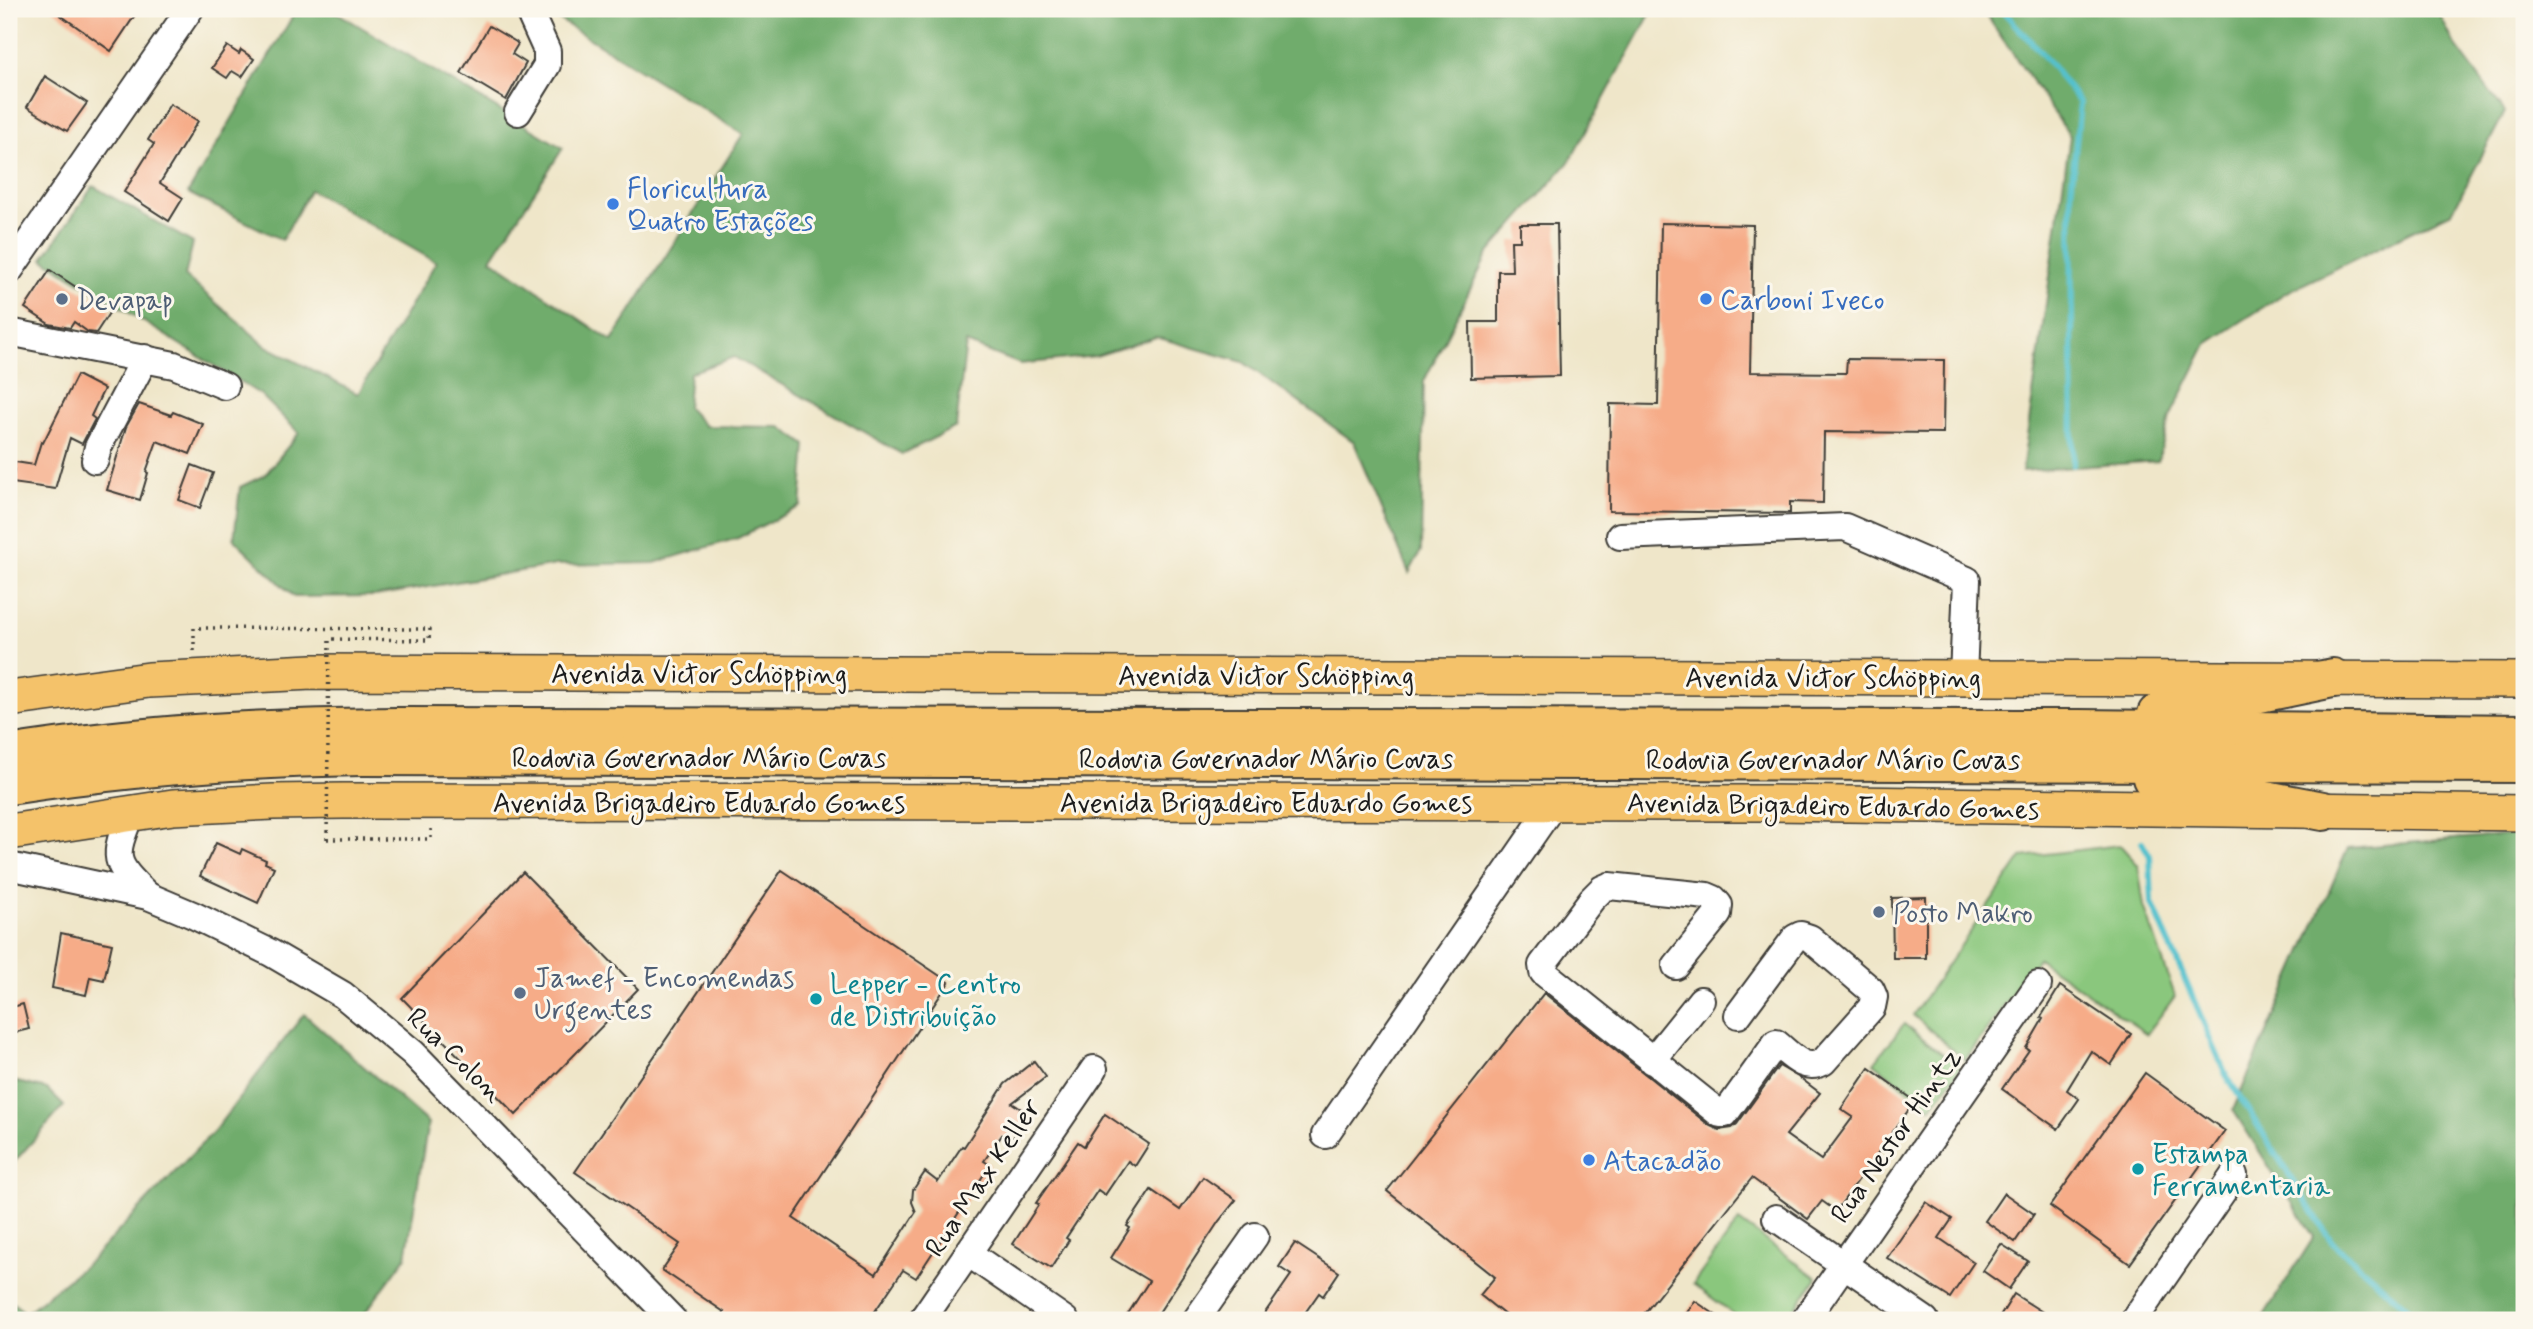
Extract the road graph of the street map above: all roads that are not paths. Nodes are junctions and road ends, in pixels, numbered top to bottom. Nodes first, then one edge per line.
1 (190, 9) edge
2 (528, 9) edge
3 (518, 112) dead end
4 (9, 271) edge
5 (9, 332) edge
6 (145, 358) junction
7 (225, 386) dead end
8 (95, 460) dead end
9 (1620, 536) dead end
10 (1963, 677) junction
11 (2333, 678) junction
12 (2524, 680) edge
13 (9, 699) edge
14 (2524, 734) edge
15 (2070, 745) junction
16 (9, 755) edge
17 (2524, 763) edge
18 (9, 785) edge
19 (1555, 802) junction
20 (2323, 811) junction
21 (131, 813) junction
22 (2524, 813) edge
23 (9, 832) edge
24 (9, 866) edge
25 (148, 897) junction
26 (1676, 966) dead end
27 (2038, 985) dead end
28 (1706, 995) dead end
29 (1738, 1016) dead end
30 (1653, 1061) junction
31 (1094, 1069) dead end
32 (1325, 1135) dead end
33 (2234, 1175) dead end
34 (1776, 1218) dead end
35 (1255, 1236) dead end
36 (968, 1253) junction
37 (1844, 1264) junction
38 (673, 1320) edge
39 (922, 1320) edge
40 (1065, 1320) edge
41 (1196, 1320) edge
42 (1805, 1320) edge
43 (1925, 1320) edge
44 (2134, 1320) edge

1 - 4 street
2 - 3 street
5 - 6 street
6 - 7 street
6 - 8 street
9 - 10 street
10 - 11 main road, Avenida Victor Schöpping
10 - 13 main road, Avenida Victor Schöpping
11 - 12 main road, Avenida Victor Schöpping
11 - 15 highway
14 - 15 highway, Rodovia Governador Mário Covas
15 - 16 highway, Rodovia Governador Mário Covas
15 - 17 highway, Rodovia Governador Mário Covas
15 - 18 highway, Rodovia Governador Mário Covas
15 - 20 highway
19 - 20 main road, Avenida Brigadeiro Eduardo Gomes
19 - 21 main road, Avenida Brigadeiro Eduardo Gomes
19 - 32 street
20 - 22 main road, Avenida Brigadeiro Eduardo Gomes
21 - 23 main road, Avenida Brigadeiro Eduardo Gomes
21 - 25 street, Rua Colon
24 - 25 street, Rua Colon
25 - 38 street, Rua Colon
26 - 30 street
27 - 37 street, Rua Nestor Hintz
28 - 30 street
29 - 30 street
31 - 36 street, Rua Max Keller
33 - 44 street
34 - 37 street
35 - 41 street
36 - 39 street, Rua Max Keller
36 - 40 street
37 - 42 street, Rua Nestor Hintz
37 - 43 street

